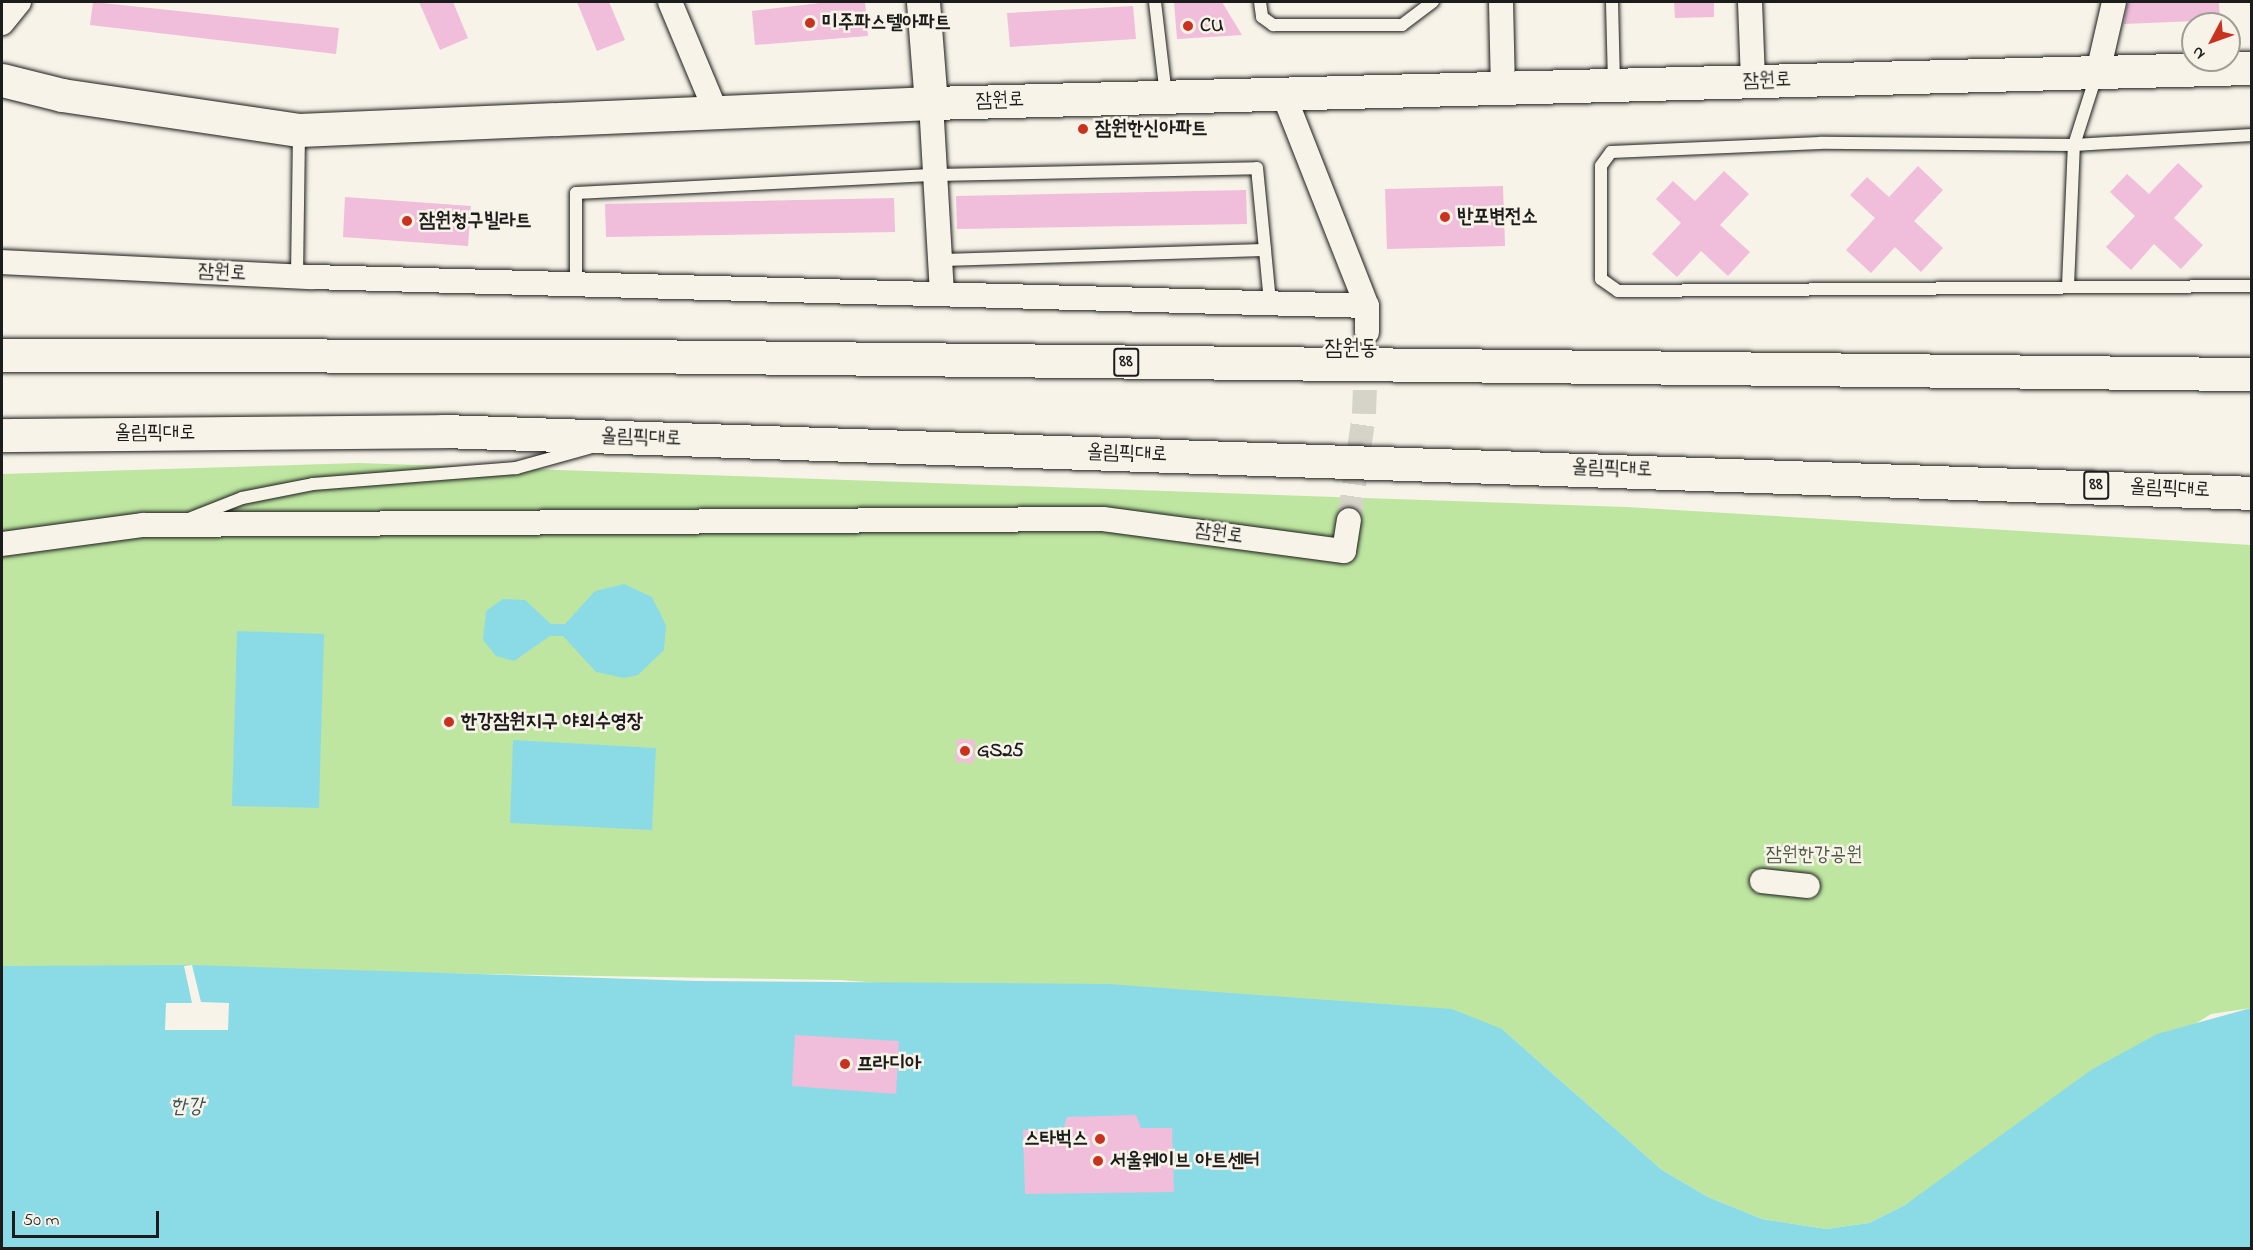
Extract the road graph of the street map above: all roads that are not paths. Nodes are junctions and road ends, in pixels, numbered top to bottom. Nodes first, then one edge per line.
1 (19, 2) edge
2 (670, 2) edge
3 (923, 2) edge
4 (1155, 2) edge
5 (1260, 2) edge
6 (1433, 2) edge
7 (1501, 2) edge
8 (1612, 2) edge
9 (1750, 2) edge
10 (2114, 2) edge
11 (2, 22) edge
12 (2252, 68) edge
13 (2098, 72) junction
14 (2, 80) edge
15 (1753, 81) junction
16 (1614, 85) junction
17 (1503, 87) junction
18 (1283, 93) junction
19 (1166, 96) junction
20 (931, 103) junction
21 (716, 112) junction
22 (299, 130) junction
23 (2252, 135) edge
24 (2074, 145) junction
25 (936, 175) junction
26 (1265, 250) junction
27 (941, 260) junction
28 (2, 262) edge
29 (297, 276) junction
30 (576, 285) junction
31 (2068, 286) junction
32 (2252, 286) edge
33 (942, 294) junction
34 (1270, 302) junction
35 (1367, 306) junction
36 (1367, 332) tunnel mouth
37 (2, 346) edge
38 (67, 352) junction
39 (2, 355) edge
40 (2252, 374) edge
41 (2, 435) edge
42 (626, 437) junction
43 (2252, 493) edge
44 (1349, 520) tunnel mouth
45 (174, 526) junction
46 (2, 544) edge
47 (1762, 881) dead end
48 (1808, 886) dead end

1 - 11 street
2 - 21 street
3 - 20 main road
4 - 19 lane
5 - 6 lane
7 - 17 street
8 - 16 lane
9 - 15 street
10 - 13 street
12 - 13 main road, 잠원로
13 - 15 main road, 잠원로
13 - 24 lane
14 - 22 main road, 잠원로
15 - 16 main road, 잠원로
16 - 17 main road, 잠원로
17 - 18 main road, 잠원로
18 - 19 main road, 잠원로
18 - 35 street
19 - 20 main road, 잠원로
20 - 21 main road, 잠원로
20 - 25 street
21 - 22 main road, 잠원로
22 - 29 lane
23 - 24 lane
24 - 31 lane
24 - 31 lane
25 - 26 lane
25 - 27 street
25 - 30 lane
26 - 27 lane
26 - 34 lane
27 - 33 street
28 - 29 street, 잠원로
29 - 30 street, 잠원로
30 - 33 street, 잠원로
31 - 32 lane
33 - 34 street, 잠원로
34 - 35 street, 잠원로
35 - 36 street
37 - 38 main road
38 - 39 main road, 88
38 - 40 main road, 88
41 - 42 main road, 올림픽대로 / 88
42 - 43 main road, 올림픽대로 / 88
42 - 45 lane
44 - 45 street, 잠원로
45 - 46 street
47 - 48 street

